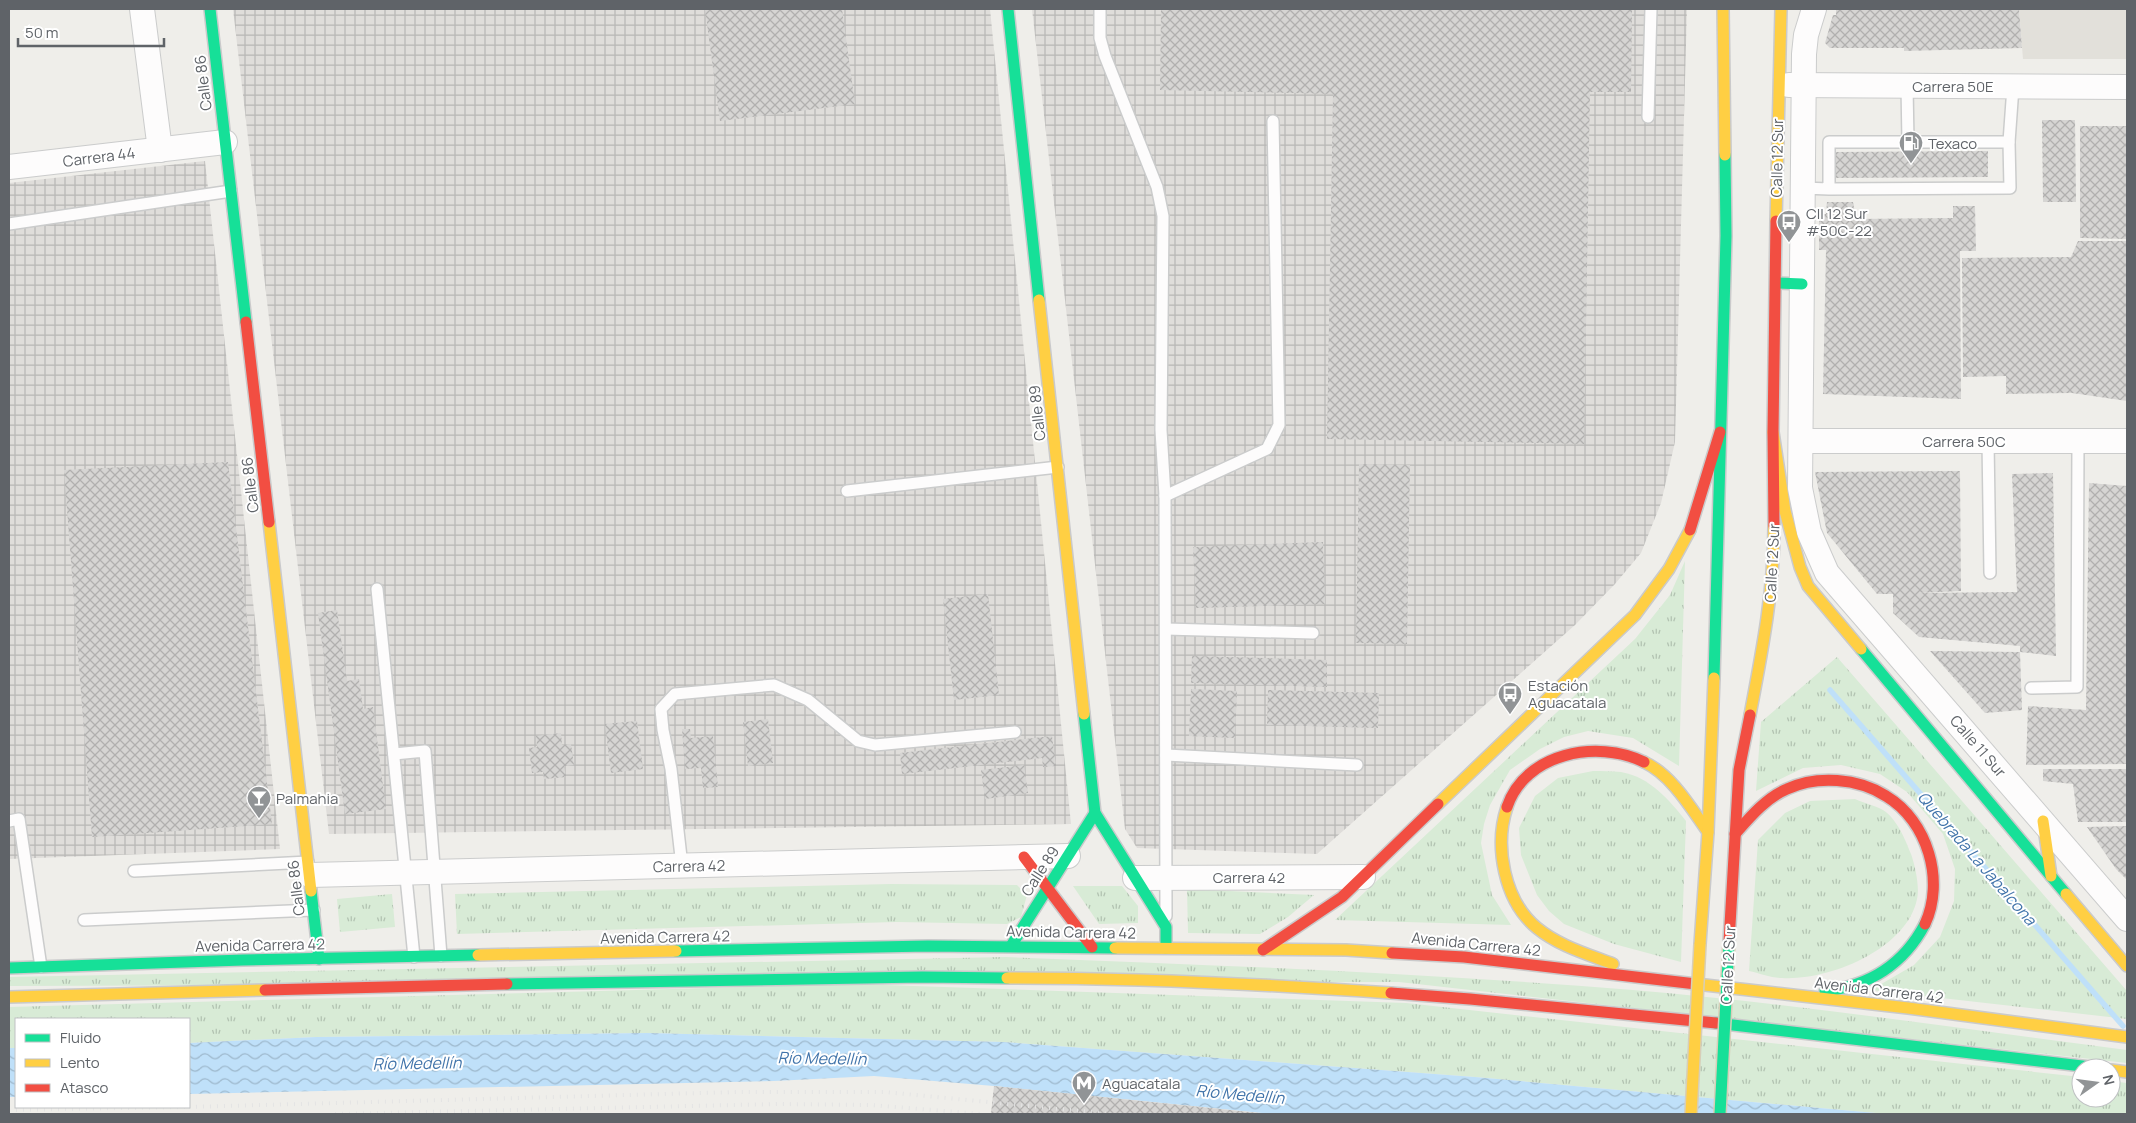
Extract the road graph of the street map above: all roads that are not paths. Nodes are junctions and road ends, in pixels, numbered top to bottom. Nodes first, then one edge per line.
1 (142, 9) edge
2 (210, 9) edge
3 (1008, 9) edge
4 (1100, 9) edge
5 (1651, 9) edge
6 (1723, 9) edge
7 (1781, 9) edge
8 (1803, 14) edge
9 (1778, 85) junction
10 (1804, 85) junction
11 (1907, 86) junction
12 (2013, 87) junction
13 (2127, 88) edge
14 (1648, 117) dead end
15 (1273, 121) dead end
16 (225, 142) junction
17 (1908, 142) junction
18 (2010, 142) junction
19 (160, 150) junction
20 (9, 168) edge
21 (1803, 188) junction
22 (1829, 189) junction
23 (231, 191) junction
24 (9, 224) edge
25 (1776, 283) junction
26 (1802, 284) junction
27 (1720, 432) junction
28 (1773, 432) junction
29 (2127, 440) edge
30 (1801, 441) junction
31 (1988, 441) junction
32 (2078, 441) junction
33 (1058, 467) junction
34 (846, 491) dead end
35 (1165, 496) junction
36 (1827, 573) joint
37 (1990, 573) dead end
38 (376, 589) dead end
39 (1166, 629) junction
40 (1313, 633) dead end
41 (2031, 688) dead end
42 (1015, 732) dead end
43 (394, 754) junction
44 (1166, 755) junction
45 (1357, 765) dead end
46 (1095, 813) junction
47 (9, 821) edge
48 (2043, 821) junction
49 (1708, 832) junction
50 (1734, 834) junction
51 (1068, 856) junction
52 (1024, 857) junction
53 (682, 866) junction
54 (309, 869) junction
55 (134, 871) dead end
56 (406, 872) junction
57 (434, 872) junction
58 (2051, 876) junction
59 (1363, 877) junction
60 (1135, 878) junction
61 (1166, 878) junction
62 (1047, 888) junction
63 (314, 910) junction
64 (2127, 919) edge
65 (84, 920) dead end
66 (1166, 927) junction
67 (1010, 946) junction
68 (1092, 947) junction
69 (1166, 948) junction
70 (1262, 950) junction
71 (442, 956) junction
72 (414, 957) junction
73 (319, 958) junction
74 (2127, 966) edge
75 (41, 967) junction
76 (9, 968) edge
77 (1650, 978) junction
78 (1783, 994) junction
79 (9, 997) edge
80 (2127, 1037) edge
81 (2071, 1065) edge
82 (1691, 1114) edge
83 (1720, 1114) edge

1 - 19 street
2 - 16 main road, Calle 86
3 - 33 main road, Calle 89
4 - 35 lane
5 - 14 lane
6 - 27 main road, Calle 12 Sur
7 - 9 main road, Calle 12 Sur
8 - 9 main road
8 - 10 street, Calle 12 Sur
9 - 10 street, Carrera 50E
9 - 25 main road, Calle 12 Sur
10 - 11 street, Carrera 50E
10 - 21 street, Calle 12 Sur
11 - 12 street, Carrera 50E
11 - 17 lane
12 - 13 street, Carrera 50E
12 - 18 lane
15 - 35 lane
16 - 19 street, Carrera 44
16 - 23 main road, Calle 86
17 - 18 lane
17 - 22 lane
18 - 22 lane
19 - 20 street, Carrera 44
21 - 22 lane
21 - 26 street, Calle 12 Sur
23 - 24 lane
23 - 54 main road, Calle 86
25 - 26 main road
25 - 28 main road, Calle 12 Sur
26 - 30 street, Calle 12 Sur
27 - 49 main road, Calle 12 Sur
27 - 59 main road
28 - 50 main road, Calle 12 Sur
28 - 58 main road
29 - 32 street, Carrera 50C
30 - 31 street, Carrera 50C
30 - 36 street, Calle 12 Sur
31 - 32 street, Carrera 50C
31 - 37 lane
32 - 41 lane
33 - 34 lane
33 - 46 main road, Calle 89
35 - 39 lane
36 - 48 street, Calle 11 Sur
38 - 43 lane
39 - 40 lane
39 - 44 lane
42 - 53 lane
43 - 56 lane
43 - 57 lane
44 - 45 lane
44 - 61 lane
46 - 51 main road, Calle 89
46 - 60 main road, Calle 89
47 - 75 lane
48 - 58 main road
48 - 64 street, Calle 11 Sur
49 - 77 main road
49 - 82 main road, Calle 12 Sur, bridge
50 - 78 main road
50 - 83 main road, Calle 12 Sur, bridge
51 - 52 street, Carrera 42
51 - 62 main road, Calle 89
52 - 53 street, Carrera 42
52 - 62 main road
53 - 57 street, Carrera 42
54 - 55 lane
54 - 56 street, Carrera 42
54 - 63 main road, Calle 86
56 - 57 street, Carrera 42
56 - 72 lane
57 - 71 lane
58 - 74 main road
59 - 61 street, Carrera 42
59 - 70 main road
60 - 61 street, Carrera 42
60 - 66 main road, Calle 89
61 - 66 lane
62 - 67 main road, Calle 89
62 - 68 main road
63 - 65 lane
63 - 73 main road, Calle 86
66 - 69 main road
67 - 68 main road, Avenida Carrera 42
67 - 71 main road, Avenida Carrera 42
68 - 69 main road, Avenida Carrera 42
69 - 70 main road, Avenida Carrera 42
70 - 77 main road, Avenida Carrera 42
71 - 72 main road, Avenida Carrera 42
72 - 73 main road, Avenida Carrera 42
73 - 75 main road, Avenida Carrera 42
75 - 76 main road, Avenida Carrera 42
77 - 78 main road, Avenida Carrera 42
78 - 80 main road, Avenida Carrera 42
79 - 81 main road

